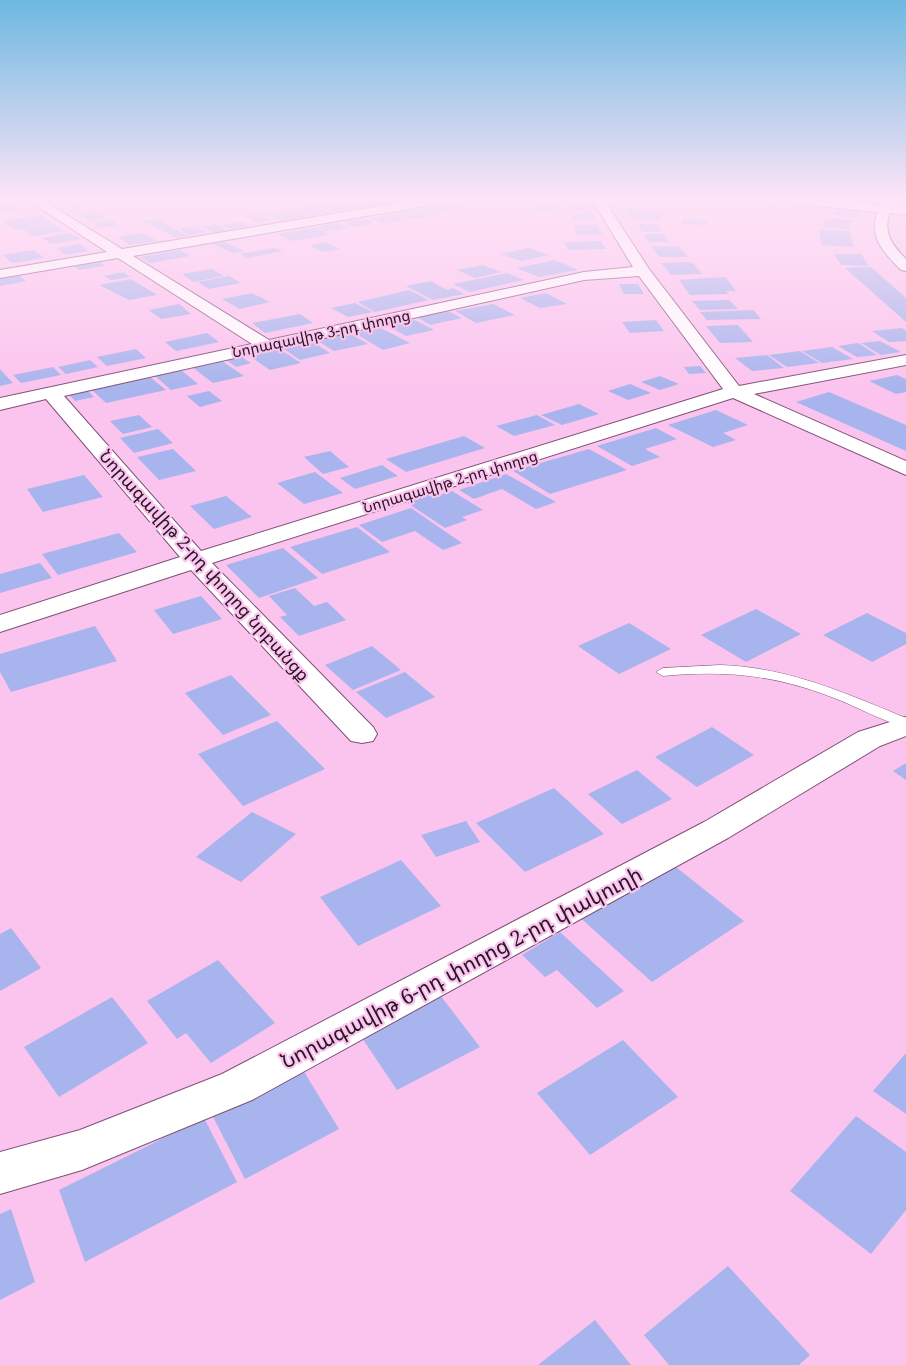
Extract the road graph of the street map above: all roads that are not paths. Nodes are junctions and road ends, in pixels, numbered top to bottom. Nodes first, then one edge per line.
1 (76, 262) edge
2 (135, 262) edge
3 (637, 262) edge
4 (643, 271) junction
5 (0, 274) edge
6 (264, 344) junction
7 (906, 360) edge
8 (735, 392) junction
9 (51, 393) junction
10 (0, 404) edge
11 (906, 469) edge
12 (196, 560) junction
13 (0, 624) edge
14 (663, 672) dead end
15 (906, 724) edge
16 (362, 734) dead end
17 (0, 1173) edge

1 - 5 street
2 - 6 street
3 - 4 street
4 - 6 street, Նորագավիթ 3-րդ փողոց
4 - 8 street
6 - 9 street, Նորագավիթ 3-րդ փողոց
7 - 8 street, Նորագավիթ 2-րդ փողոց
8 - 11 street
8 - 12 street, Նորագավիթ 2-րդ փողոց
9 - 10 street, Նորագավիթ 3-րդ փողոց
9 - 12 street, Նորագավիթ 2-րդ փողոց նրբանցք
12 - 13 street, Նորագավիթ 2-րդ փողոց
12 - 16 street, Նորագավիթ 2-րդ փողոց նրբանցք
14 - 15 lane
15 - 17 street, Նորագավիթ 6-րդ փողոց 2-րդ փակուղի

